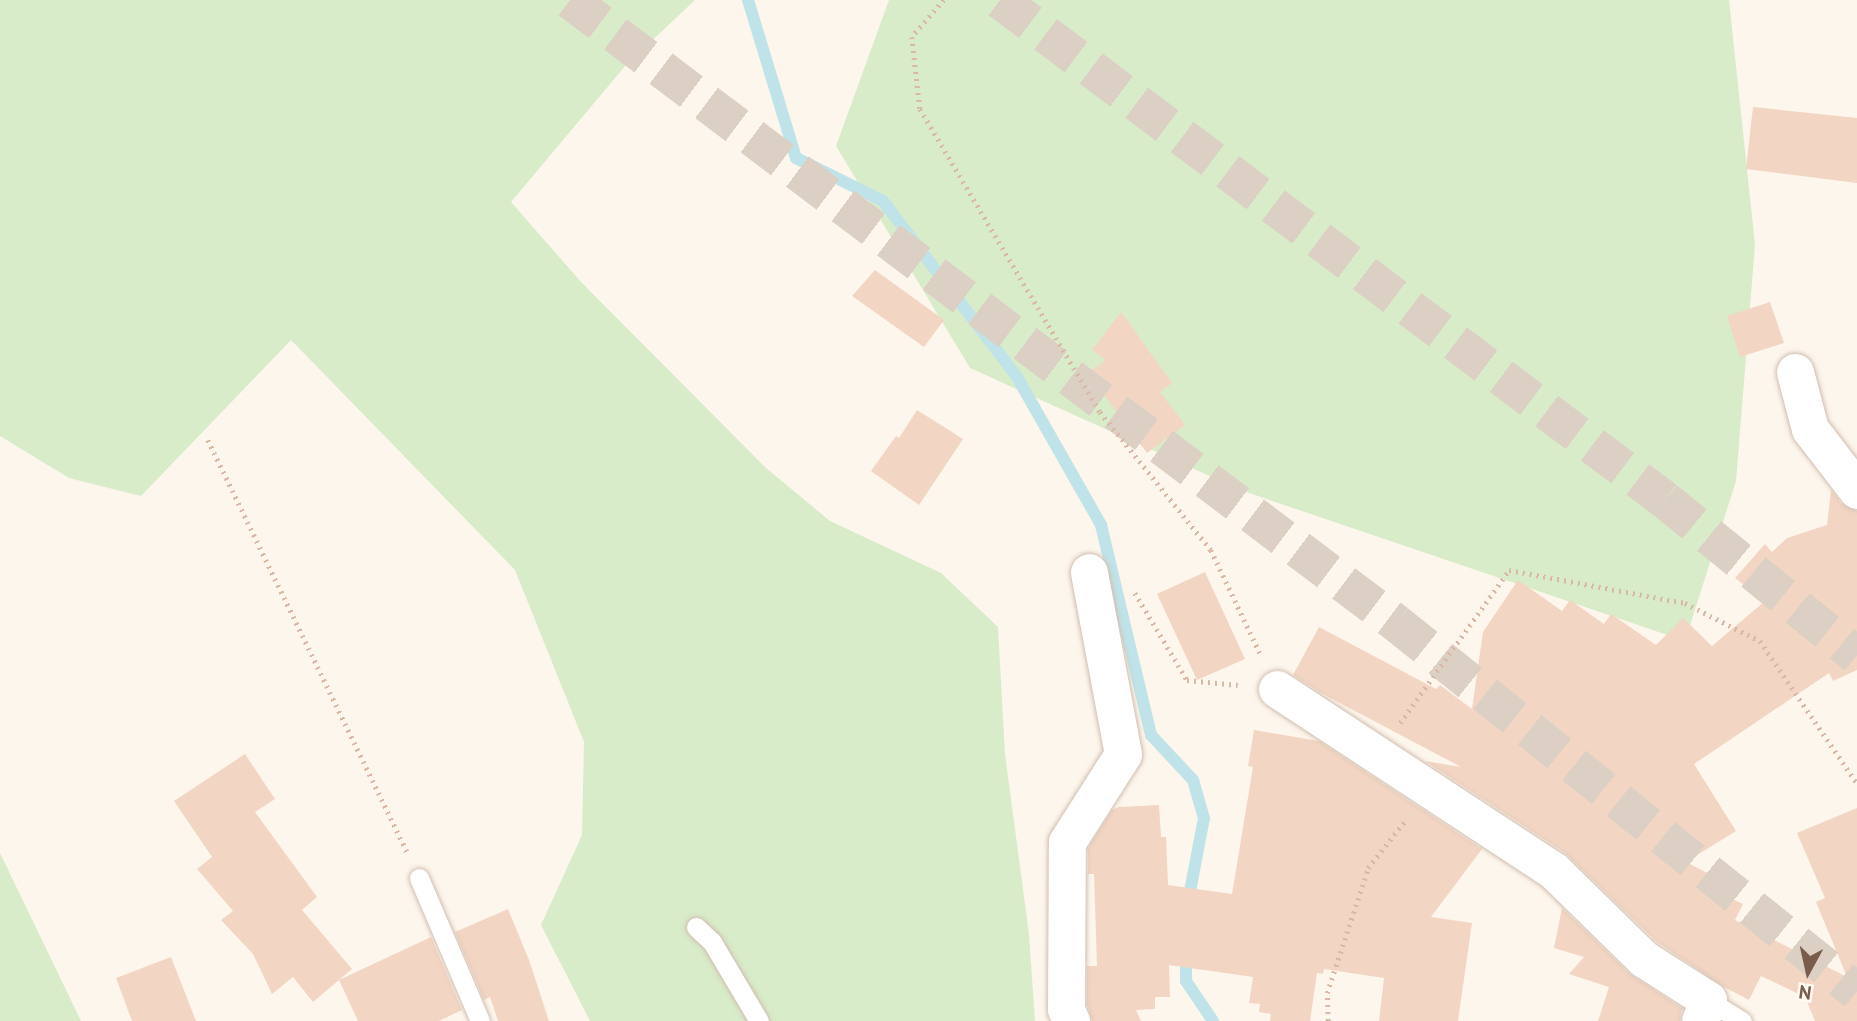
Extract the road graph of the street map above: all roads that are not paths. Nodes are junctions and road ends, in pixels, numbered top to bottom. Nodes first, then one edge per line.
1 (1794, 372) dead end
2 (1857, 491) edge
3 (1089, 572) road end
4 (1277, 689) road end
5 (419, 878) road end
6 (696, 927) dead end
7 (1704, 1010) edge
8 (480, 1021) edge
9 (760, 1021) edge
10 (1071, 1021) edge
11 (1742, 1021) edge

1 - 2 street
3 - 10 street
4 - 7 street
5 - 8 lane
6 - 9 lane
7 - 11 lane

